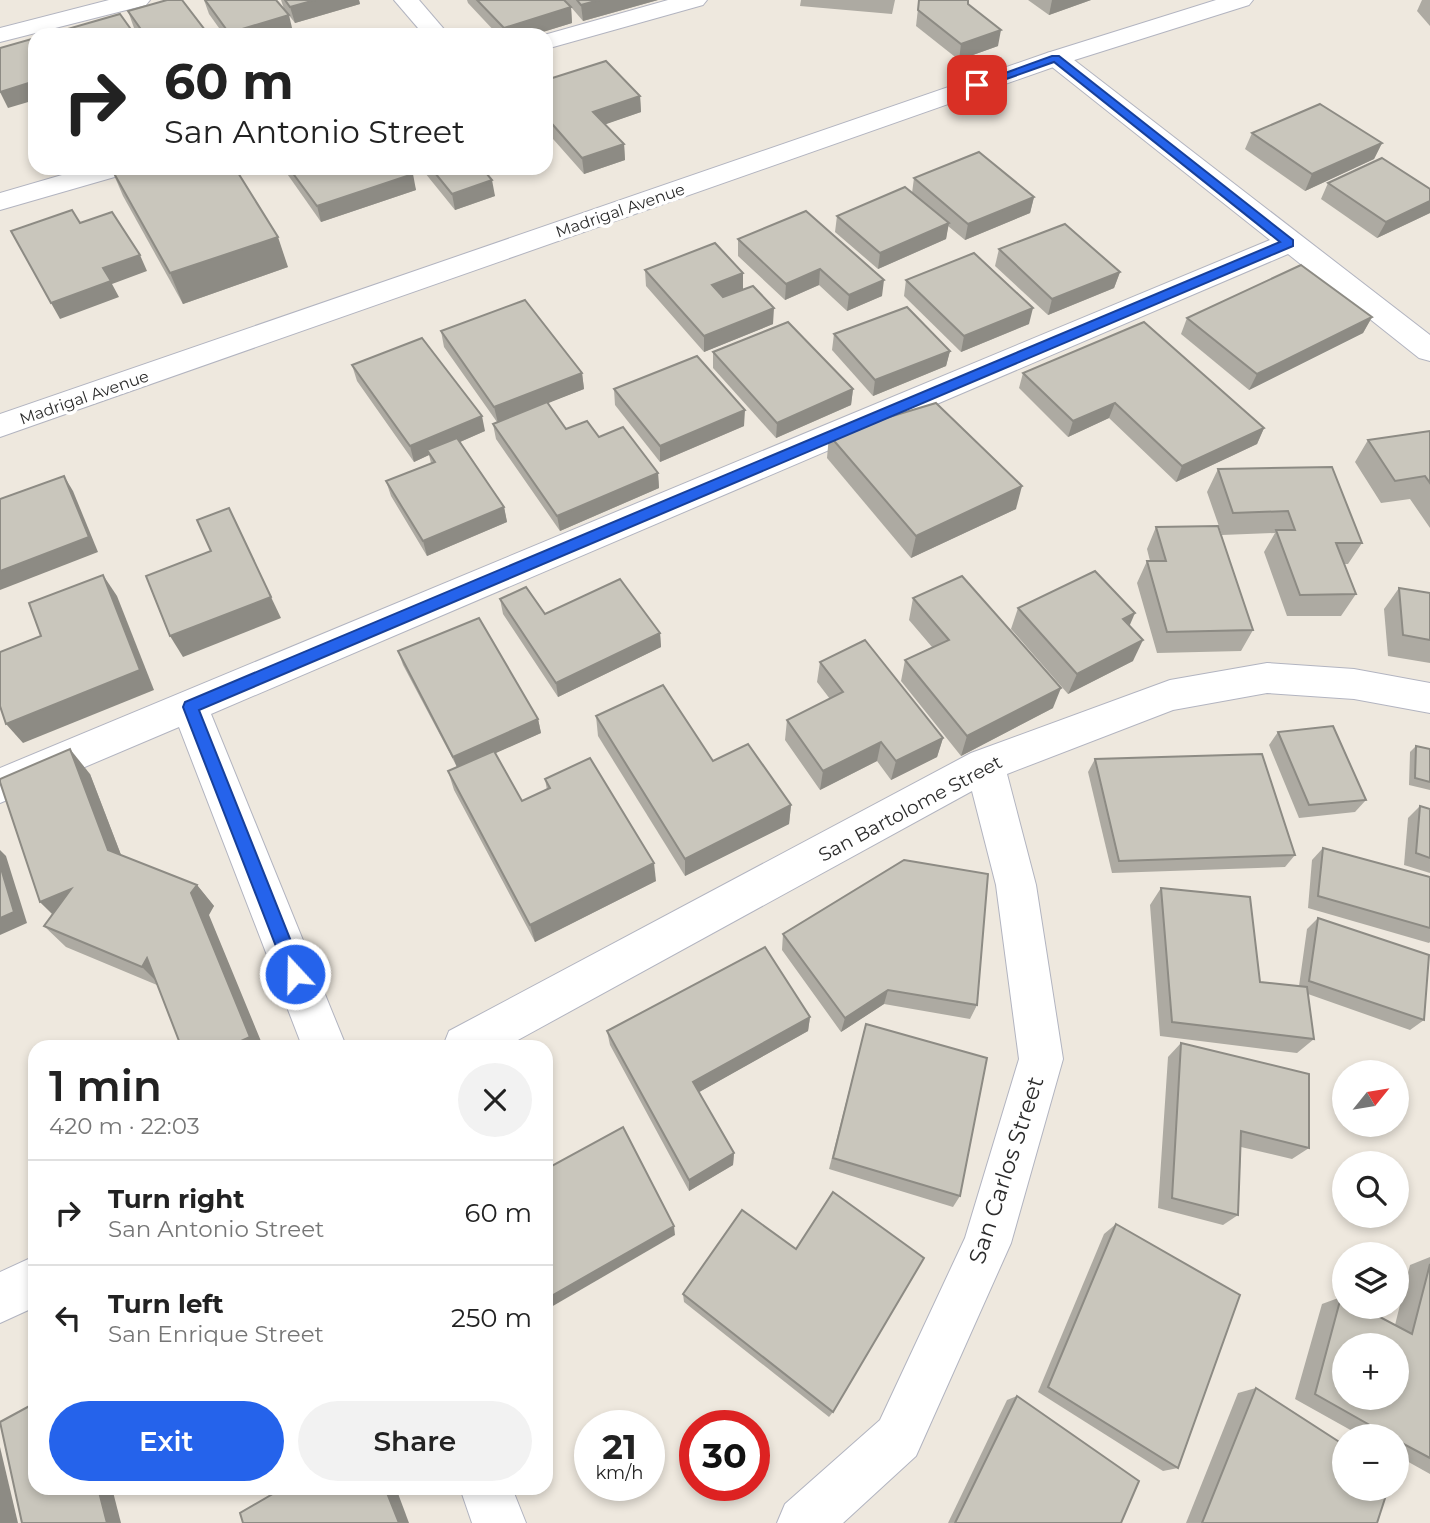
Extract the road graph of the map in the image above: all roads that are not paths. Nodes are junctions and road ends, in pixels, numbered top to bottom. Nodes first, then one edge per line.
1 (138, 0) edge
2 (406, 0) edge
3 (695, 0) edge
4 (1241, 0) edge
5 (431, 28) edge
6 (0, 35) edge
7 (553, 40) edge
8 (1056, 58) junction
9 (91, 175) edge
10 (0, 202) edge
11 (1289, 243) junction
12 (1430, 351) edge
13 (0, 426) edge
14 (1430, 698) edge
15 (190, 707) junction
16 (985, 765) junction
17 (0, 786) edge
18 (322, 1040) edge
19 (476, 1040) edge
20 (28, 1284) edge
21 (0, 1299) edge
22 (489, 1495) edge
23 (499, 1523) edge
24 (804, 1523) edge

1 - 6 street
2 - 5 street
3 - 7 street
4 - 8 street, Madrigal Avenue
8 - 11 street
8 - 13 street, Madrigal Avenue
9 - 10 street
11 - 12 street
11 - 15 street
14 - 16 street, San Bartolome Street
15 - 17 street
15 - 18 street
16 - 19 street, San Bartolome Street
16 - 24 street, San Carlos Street
20 - 21 street
22 - 23 street

